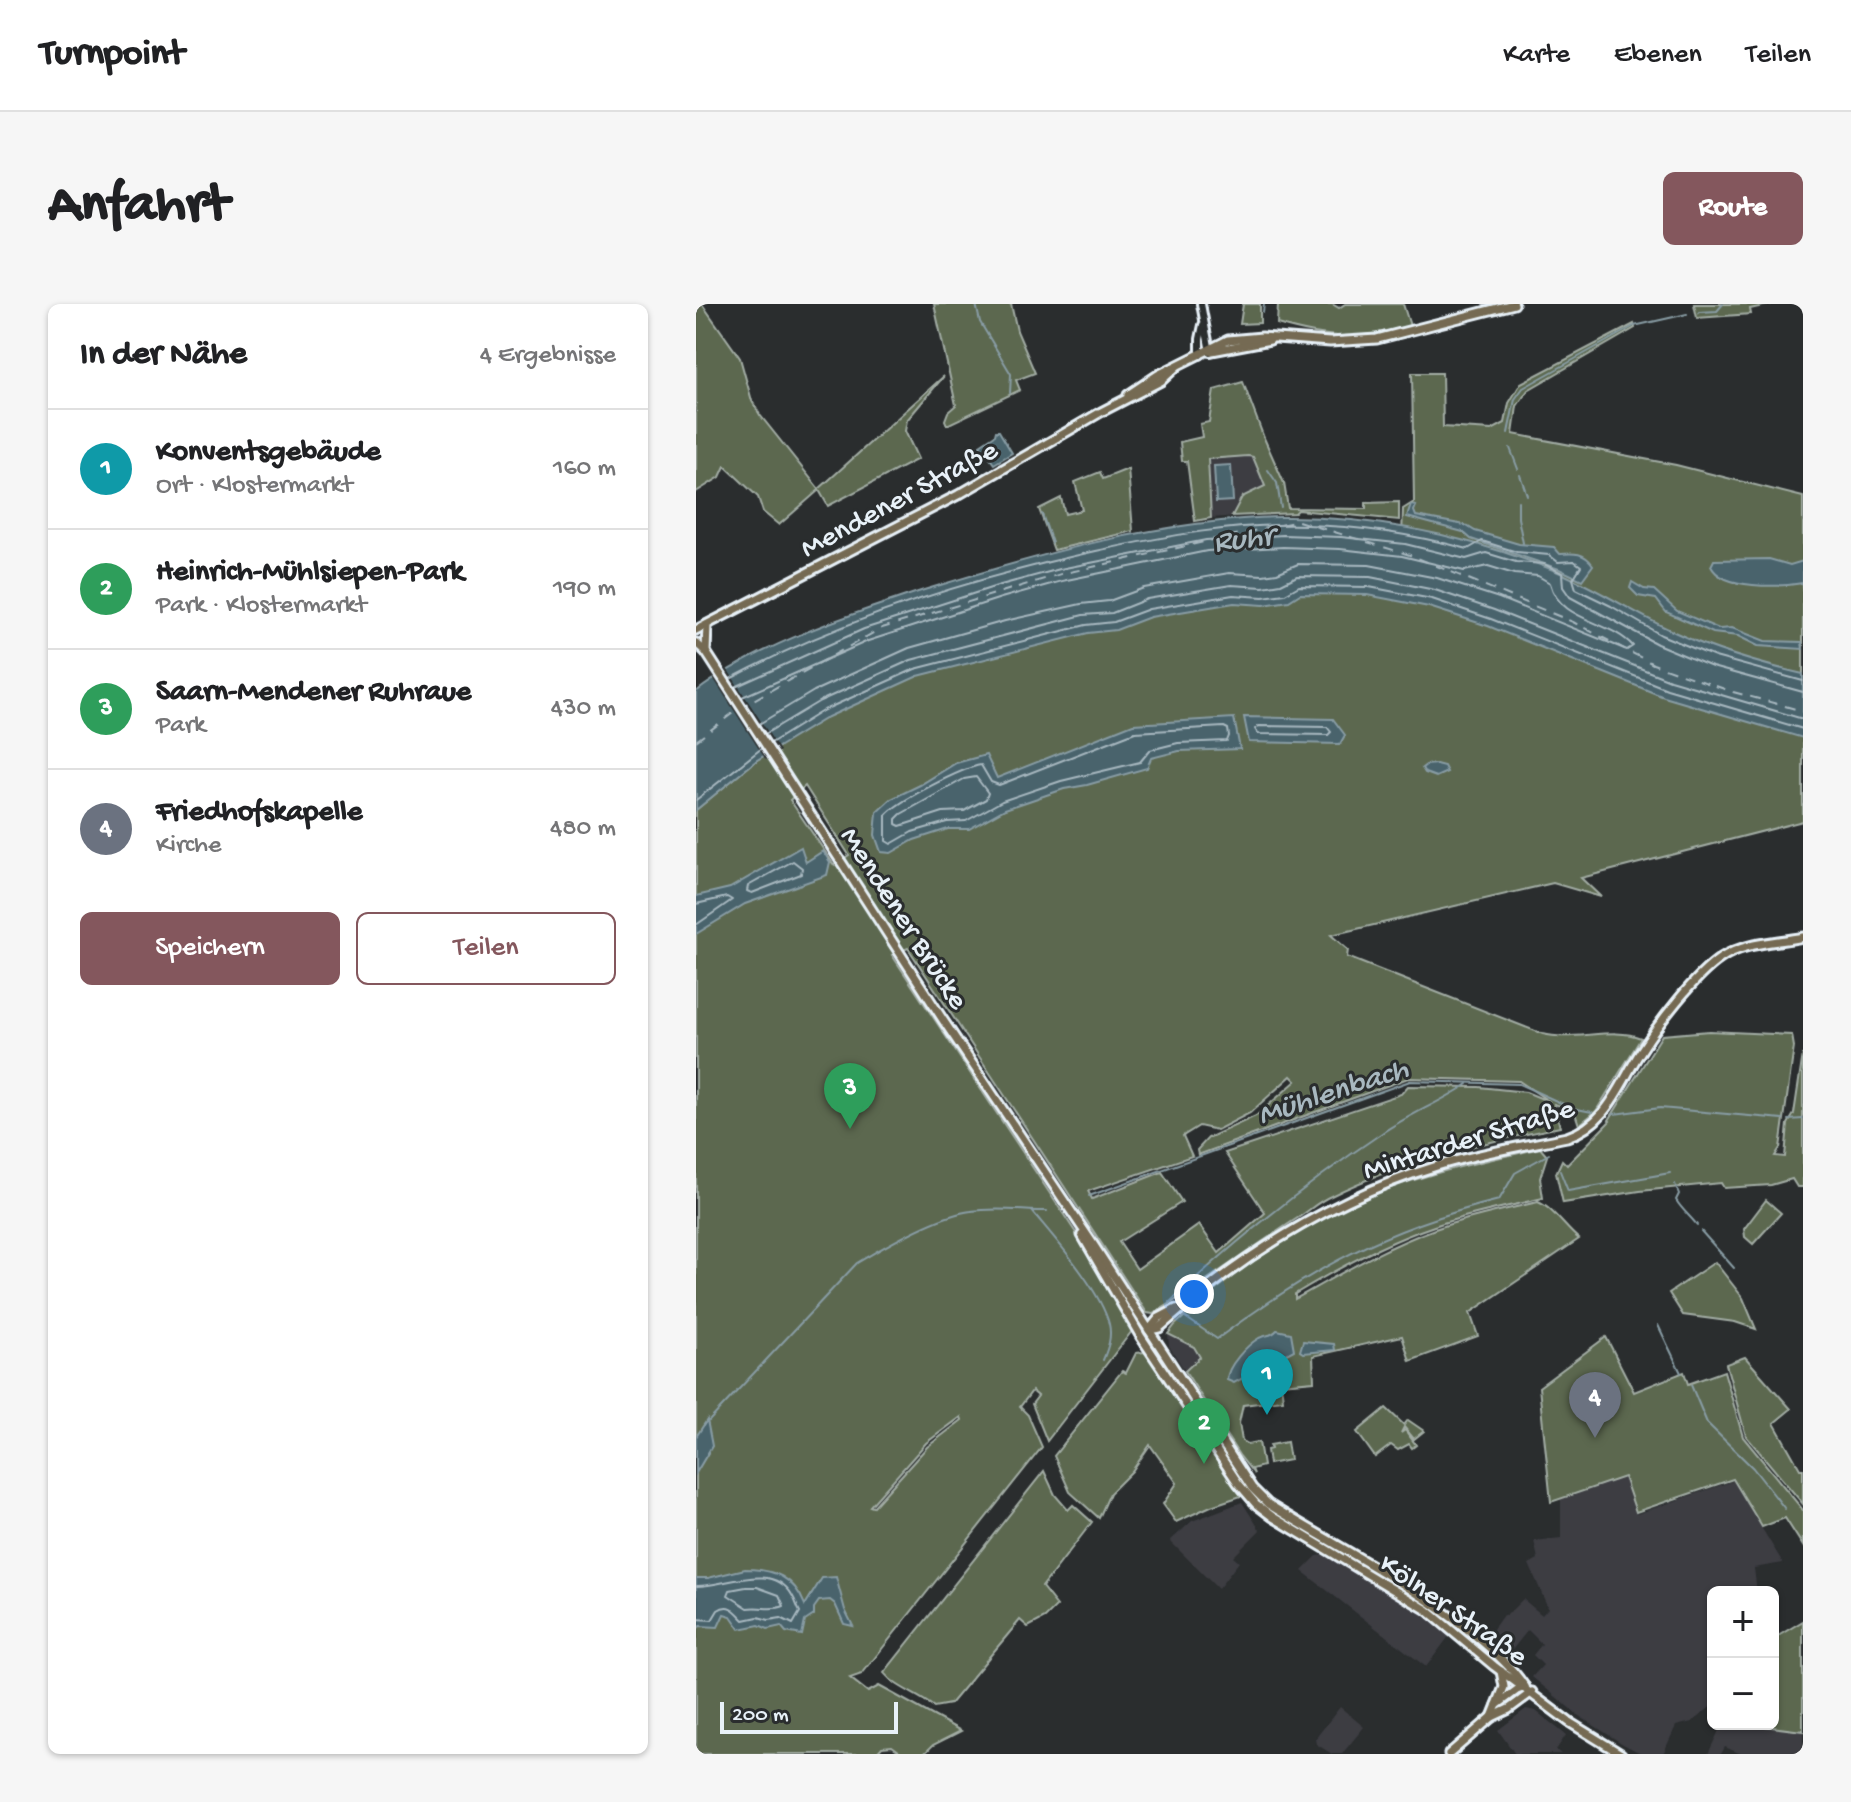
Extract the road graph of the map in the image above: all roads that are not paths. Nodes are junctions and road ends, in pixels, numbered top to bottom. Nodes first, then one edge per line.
1 (1201, 304) edge
2 (1514, 304) edge
3 (1204, 322) junction
4 (1210, 352) junction
5 (1200, 355) junction
6 (707, 625) junction
7 (696, 630) edge
8 (696, 643) edge
9 (707, 654) junction
10 (1803, 937) edge
11 (1074, 1219) junction
12 (1150, 1330) junction
13 (1141, 1337) junction
14 (1501, 1671) junction
15 (1528, 1690) junction
16 (1497, 1706) junction
17 (1492, 1717) junction
18 (1449, 1754) edge
19 (1621, 1754) edge

1 - 3 street
2 - 4 main road, Mendener Straße
3 - 4 street
3 - 5 street
4 - 5 main road, Mendener Straße
5 - 6 main road, Mendener Straße
6 - 7 main road, Mendener Straße
6 - 9 main road
8 - 9 main road, Mendener Brücke
9 - 11 main road, Mendener Brücke
10 - 12 main road, Mintarder Straße
11 - 12 main road, Mendener Brücke
11 - 13 main road, Mendener Brücke
12 - 13 main road, Mintarder Straße
12 - 15 main road, Kölner Straße
13 - 14 main road, Kölner Straße
14 - 15 main road, Kölner Straße
14 - 16 main road
15 - 16 main road
15 - 17 main road
15 - 19 main road, Kölner Straße
16 - 17 main road
17 - 18 main road

